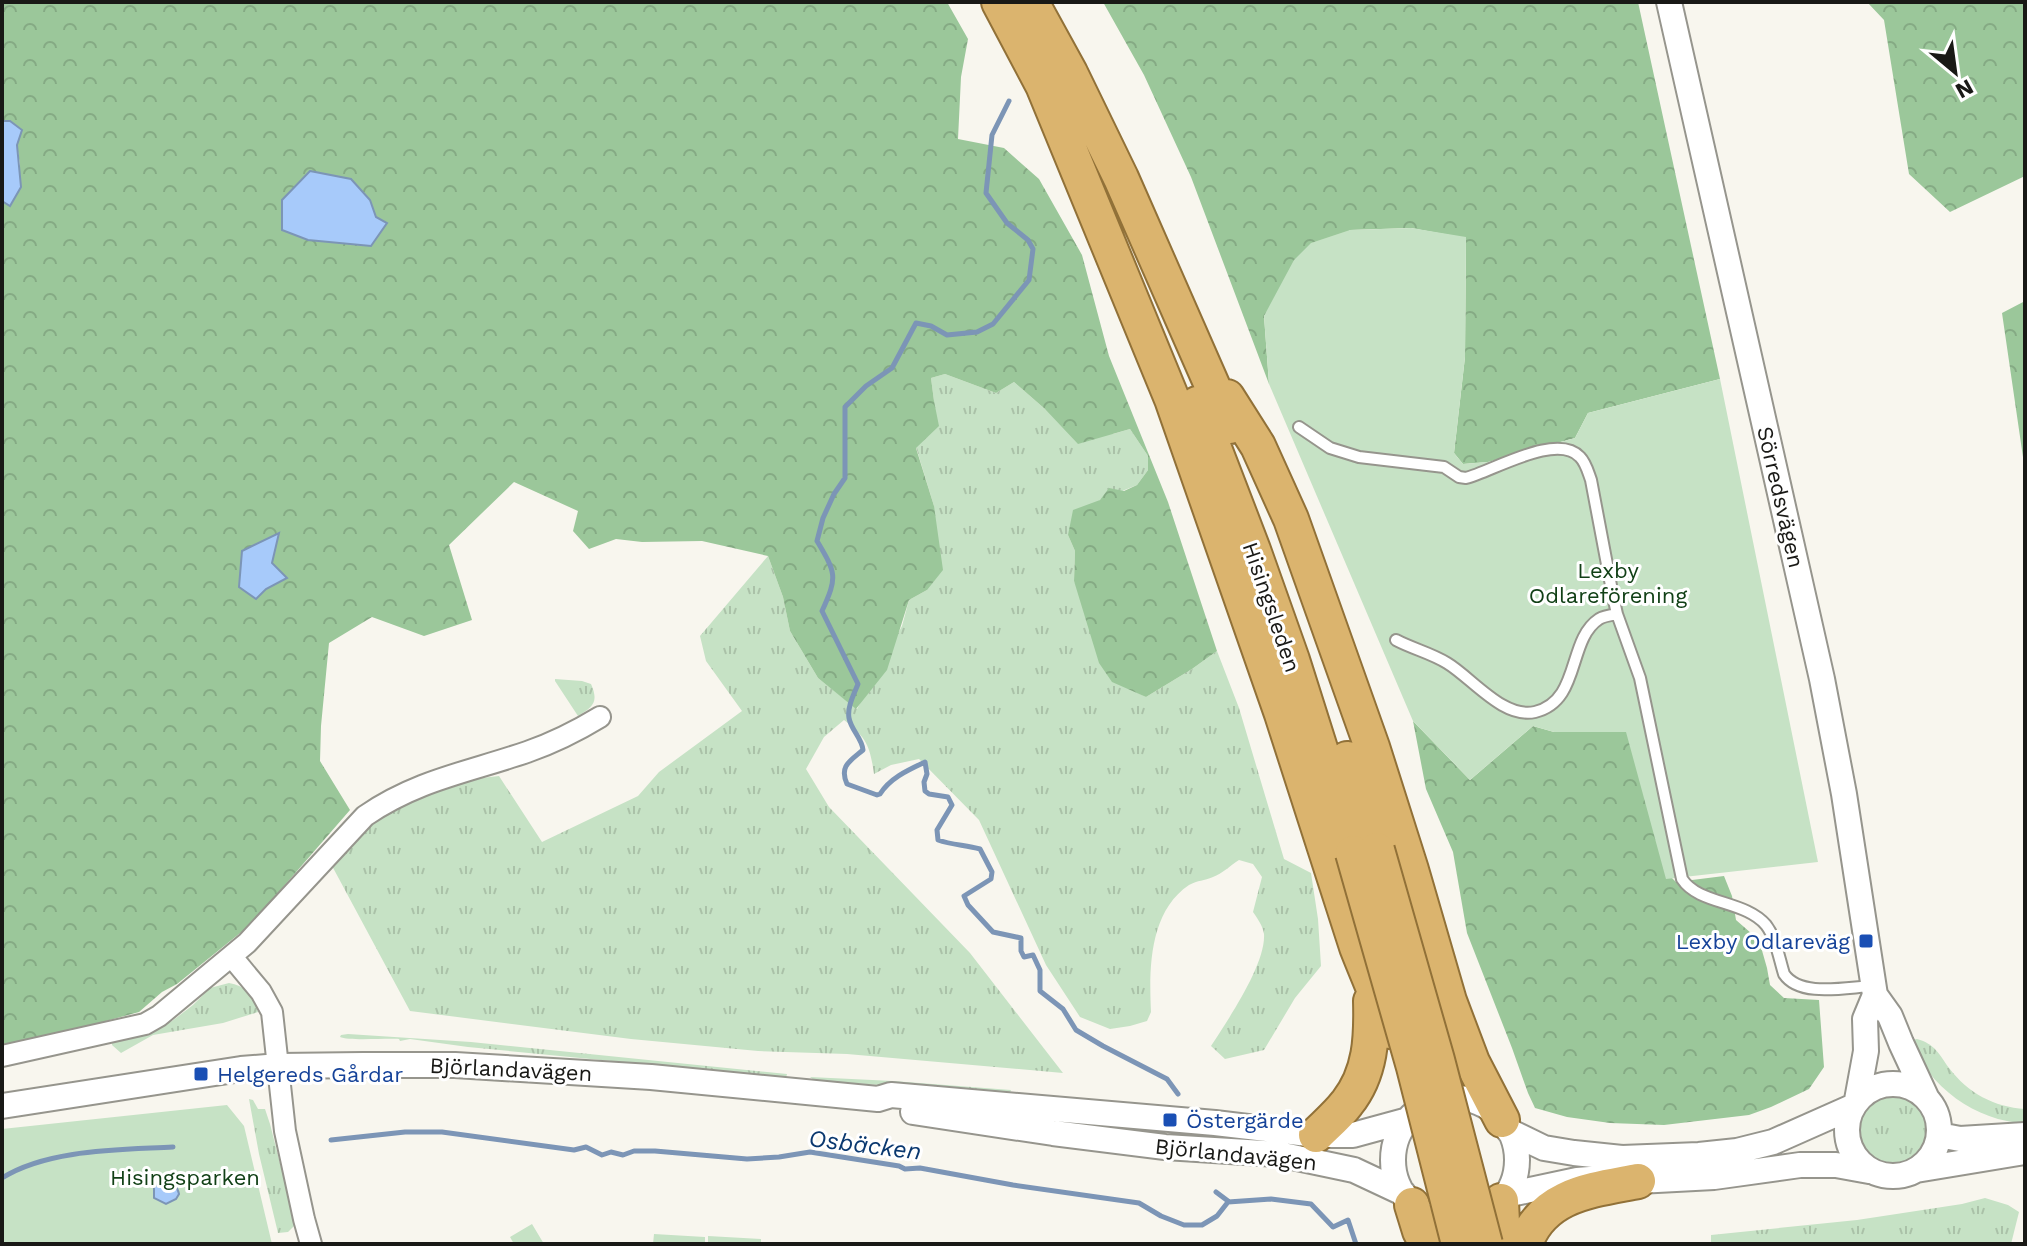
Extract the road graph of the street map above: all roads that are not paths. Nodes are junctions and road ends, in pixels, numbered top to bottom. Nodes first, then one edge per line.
1 (999, 2) edge
2 (1031, 2) edge
3 (1669, 2) edge
4 (1043, 85) junction
5 (1197, 349) junction
6 (1299, 427) dead end
7 (1617, 614) junction
8 (1396, 640) dead end
9 (600, 717) dead end
10 (1365, 851) junction
11 (232, 957) junction
12 (1369, 981) junction
13 (1874, 991) junction
14 (2, 1056) edge
15 (279, 1066) junction
16 (878, 1099) junction
17 (1927, 1099) junction
18 (1855, 1104) junction
19 (2, 1106) edge
20 (1410, 1117) junction
21 (1505, 1125) junction
22 (1316, 1135) junction
23 (1939, 1135) junction
24 (2025, 1135) edge
25 (2025, 1152) edge
26 (1916, 1170) junction
27 (1869, 1171) junction
28 (1638, 1181) junction
29 (1504, 1198) junction
30 (1407, 1199) junction
31 (311, 1244) edge
32 (1427, 1244) edge
33 (1459, 1244) edge
34 (1485, 1244) edge
35 (1505, 1244) edge
36 (1525, 1244) edge

1 - 4 highway, Hisingsleden
2 - 5 highway, Hisingsleden
3 - 13 street, Sörredsvägen
4 - 10 highway, Hisingsleden
4 - 12 highway
5 - 10 highway, Hisingsleden
5 - 21 highway
6 - 7 lane
7 - 8 lane
7 - 13 lane
9 - 11 street
10 - 33 highway, Hisingsleden, bridge
10 - 34 highway, Hisingsleden, bridge
11 - 14 street
11 - 15 street
12 - 20 highway
12 - 22 highway
13 - 17 street, Sörredsvägen
13 - 18 street, Sörredsvägen
15 - 16 street, Björlandavägen
15 - 19 street, Björlandavägen
15 - 31 street
16 - 22 street, Björlandavägen
16 - 30 street, Björlandavägen
17 - 18 street
17 - 23 street
18 - 21 street
18 - 27 street
20 - 21 street
20 - 22 street, Björlandavägen
20 - 30 street
21 - 29 street
23 - 24 street
23 - 26 street
25 - 26 street
26 - 27 street
27 - 28 street
28 - 29 street
28 - 36 highway
29 - 30 street
29 - 35 highway
30 - 32 highway

